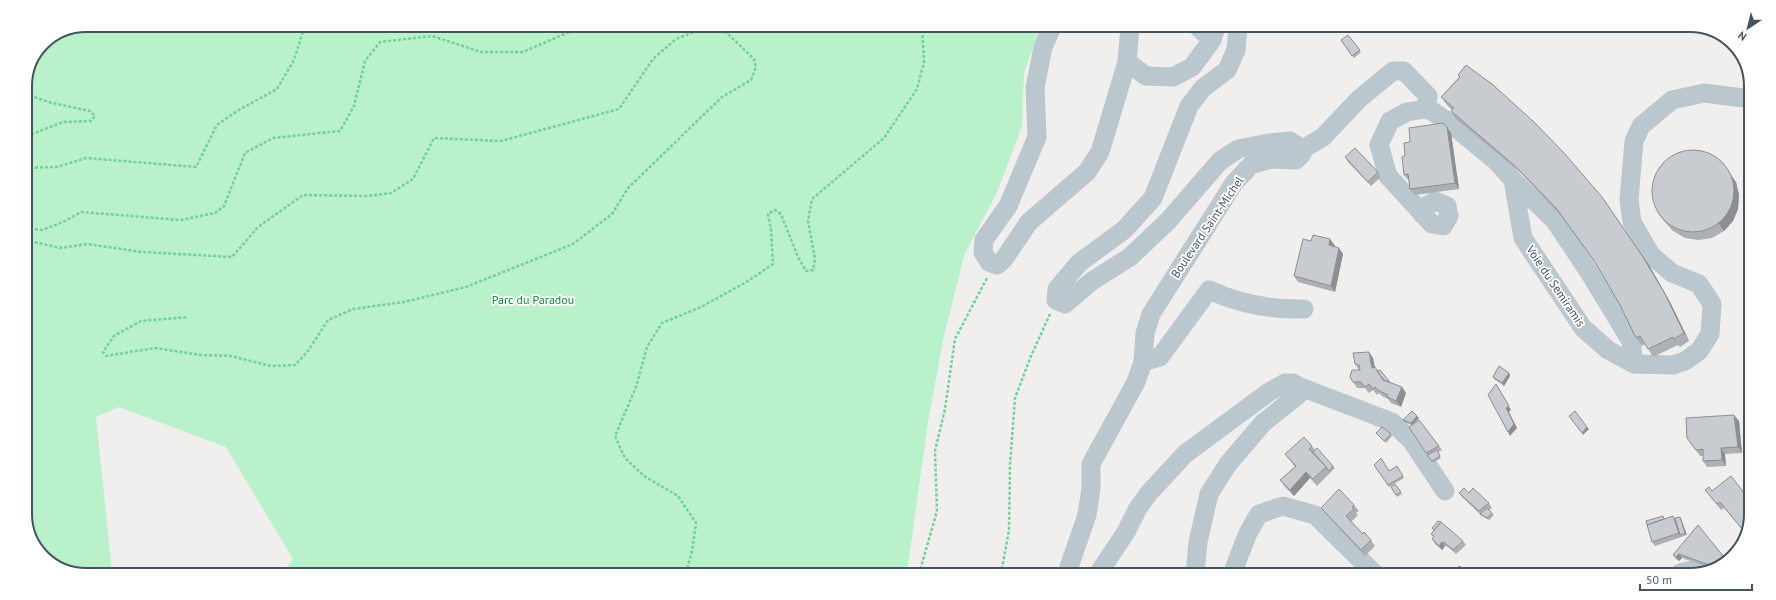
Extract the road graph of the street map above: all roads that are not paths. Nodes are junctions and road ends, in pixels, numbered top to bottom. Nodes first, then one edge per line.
1 (1050, 32) edge
2 (1130, 32) edge
3 (1238, 32) edge
4 (1214, 34) edge
5 (1127, 62) junction
6 (1744, 98) edge
7 (1425, 109) junction
8 (1303, 149) junction
9 (1513, 180) junction
10 (1422, 214) dead end
11 (1304, 309) dead end
12 (1143, 362) junction
13 (1634, 364) junction
14 (1298, 386) junction
15 (1445, 491) dead end
16 (1069, 568) edge
17 (1102, 568) edge
18 (1196, 568) edge
19 (1234, 568) edge
20 (1369, 568) edge

1 - 5 street
2 - 5 street
3 - 8 street
4 - 5 street
6 - 13 street, Voie du Semiramis
7 - 8 street
7 - 9 street
7 - 10 street
8 - 12 street, Boulevard Saint-Michel
9 - 13 street
9 - 13 street, Voie du Semiramis
11 - 12 street
12 - 16 street, Boulevard Saint-Michel
14 - 15 street
14 - 17 street
14 - 18 street
19 - 20 street

